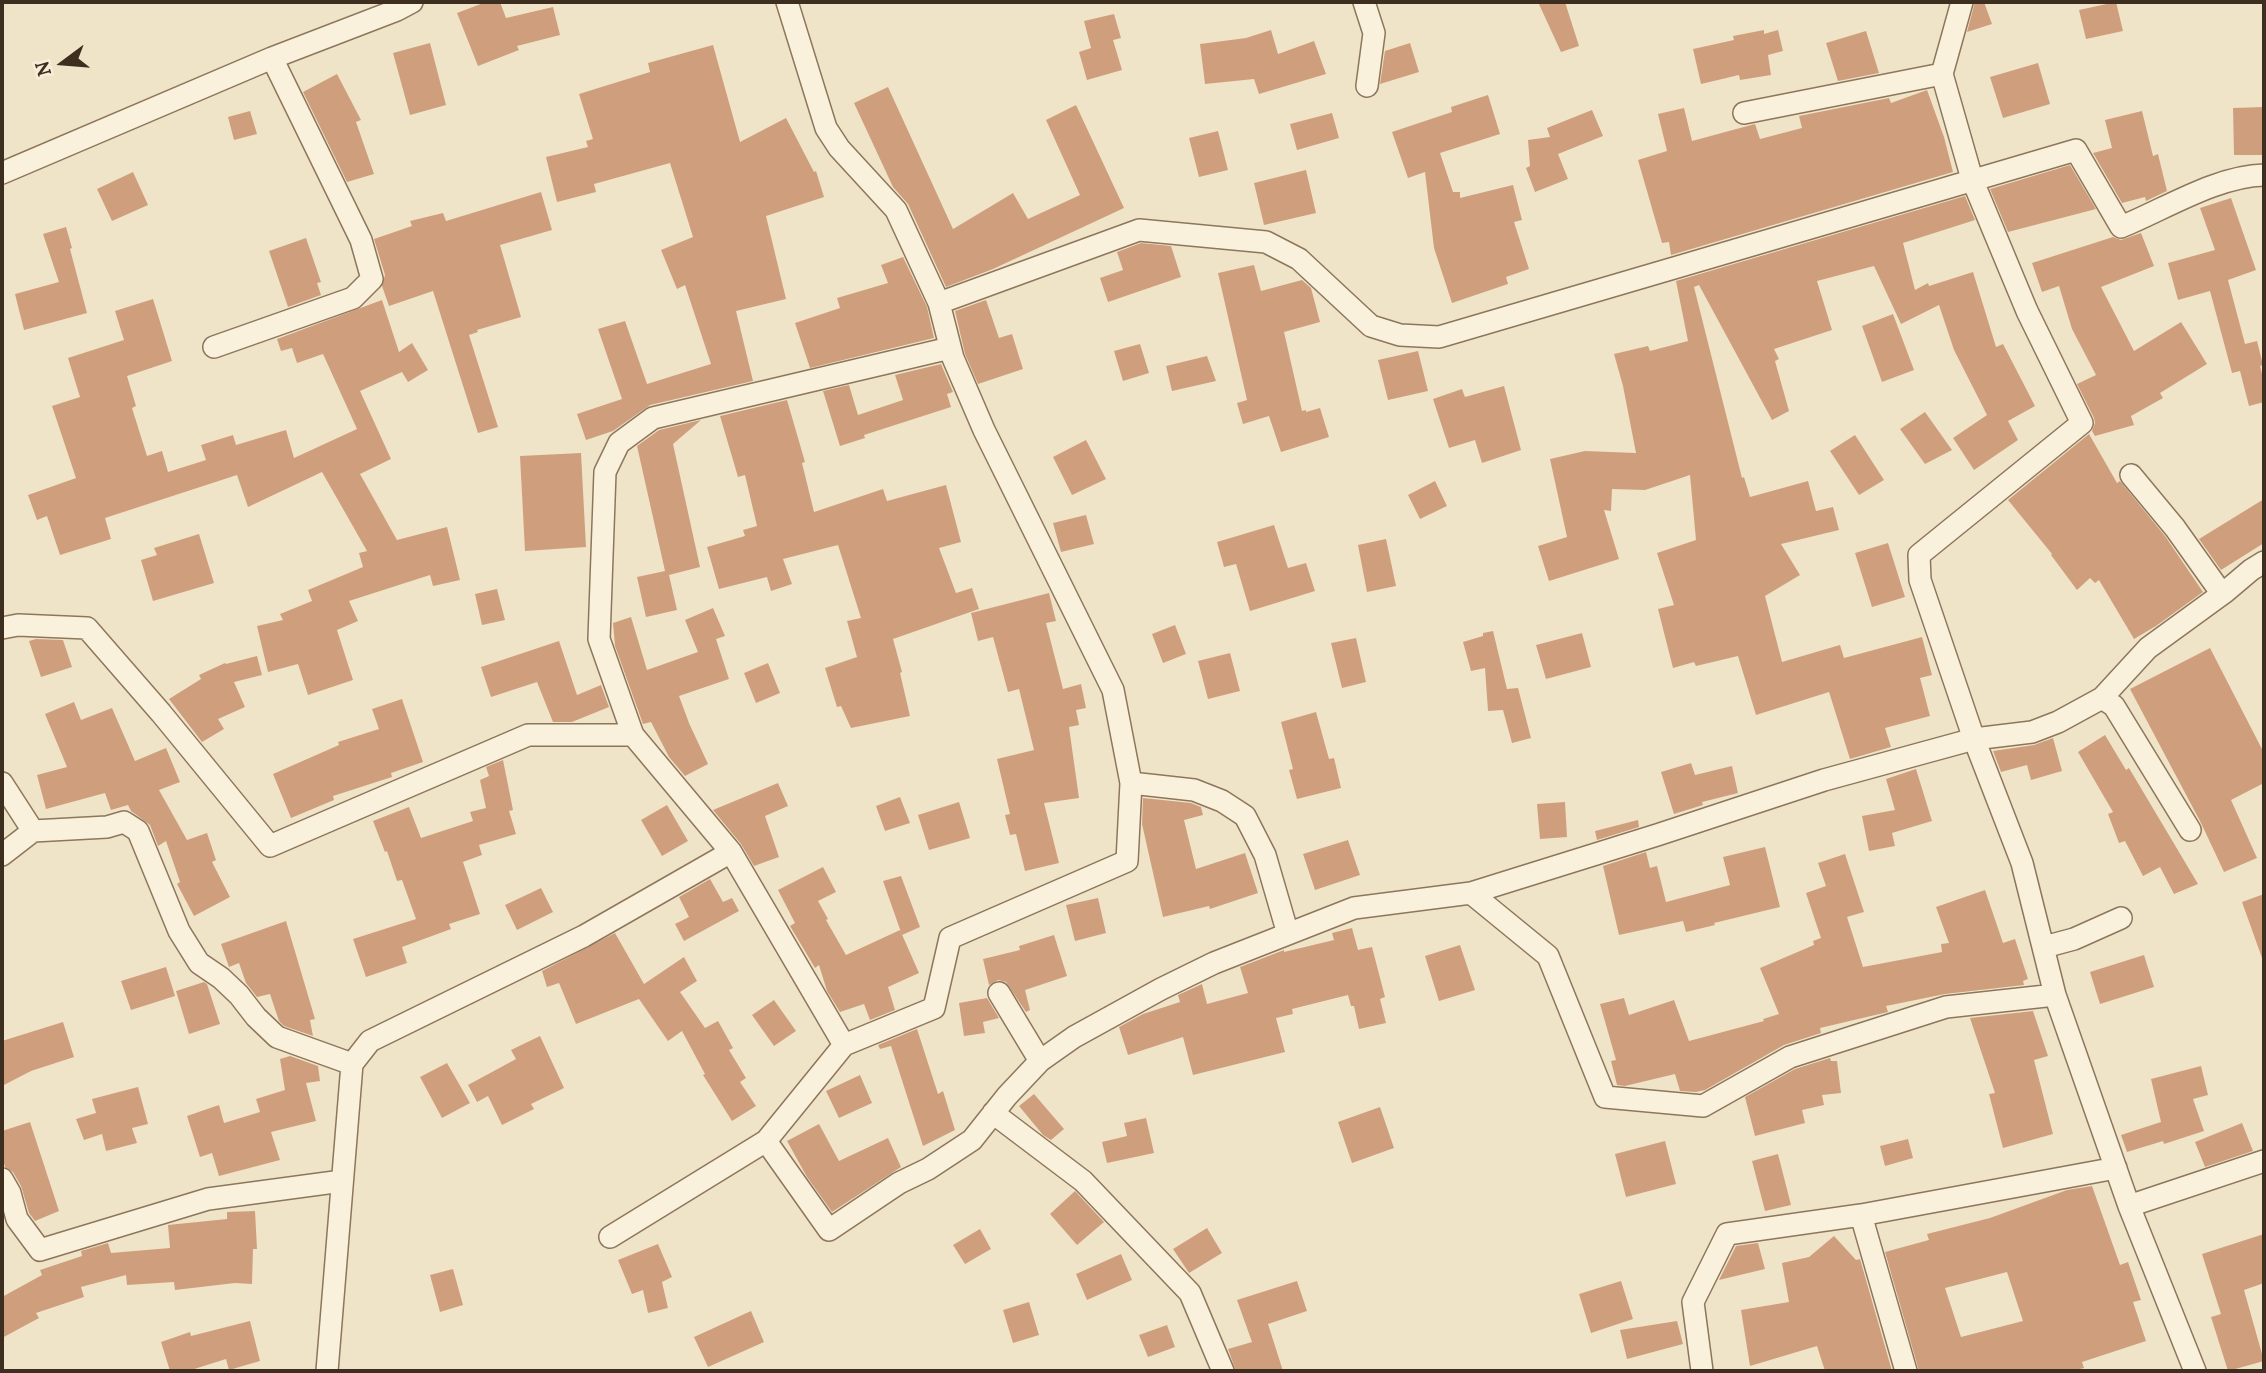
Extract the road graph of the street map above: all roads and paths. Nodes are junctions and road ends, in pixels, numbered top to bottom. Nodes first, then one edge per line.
1 (412, 2) edge
2 (787, 2) edge
3 (1364, 2) edge
4 (1962, 2) edge
5 (272, 58) junction
6 (1942, 74) junction
7 (1367, 86) dead end
8 (1744, 113) dead end
9 (2, 173) edge
10 (2264, 175) edge
11 (1972, 178) junction
12 (939, 303) junction
13 (214, 347) dead end
14 (950, 348) junction
15 (2131, 475) dead end
16 (2264, 562) edge
17 (2222, 594) junction
18 (2, 628) edge
19 (2102, 698) junction
20 (633, 735) junction
21 (1974, 738) junction
22 (2, 783) edge
23 (1131, 783) junction
24 (2190, 830) dead end
25 (33, 831) junction
26 (732, 852) junction
27 (2, 855) edge
28 (1471, 893) junction
29 (2121, 918) dead end
30 (1288, 934) junction
31 (2043, 947) junction
32 (999, 993) dead end
33 (2055, 995) junction
34 (844, 1045) junction
35 (1040, 1061) junction
36 (352, 1064) junction
37 (993, 1114) junction
38 (766, 1141) junction
39 (2264, 1161) edge
40 (2116, 1168) junction
41 (2, 1179) edge
42 (342, 1181) junction
43 (2129, 1206) junction
44 (1861, 1215) junction
45 (610, 1237) dead end
46 (327, 1371) edge
47 (1223, 1371) edge
48 (1702, 1371) edge
49 (1906, 1371) edge
50 (2195, 1371) edge

1 - 5 street
2 - 12 street
3 - 7 street
4 - 6 street
5 - 9 street
5 - 13 street
6 - 8 street
6 - 11 street
10 - 11 street
11 - 12 street
11 - 21 street
12 - 14 street
14 - 20 street
14 - 23 street
15 - 17 street
16 - 17 street
17 - 19 street
18 - 20 street
19 - 21 street
19 - 24 street
20 - 26 street
21 - 28 street
21 - 31 street
22 - 25 street
23 - 30 street
23 - 34 street
25 - 27 street
25 - 36 street
26 - 34 street
26 - 36 street
28 - 30 street
28 - 33 street
29 - 31 street
30 - 35 street
31 - 33 street
32 - 35 street
33 - 40 street
34 - 38 street
35 - 37 street
36 - 42 street
37 - 38 street
37 - 47 street
38 - 45 street
39 - 43 street
40 - 43 street
40 - 44 street
41 - 42 street
42 - 46 street
43 - 50 street
44 - 48 street
44 - 49 street

